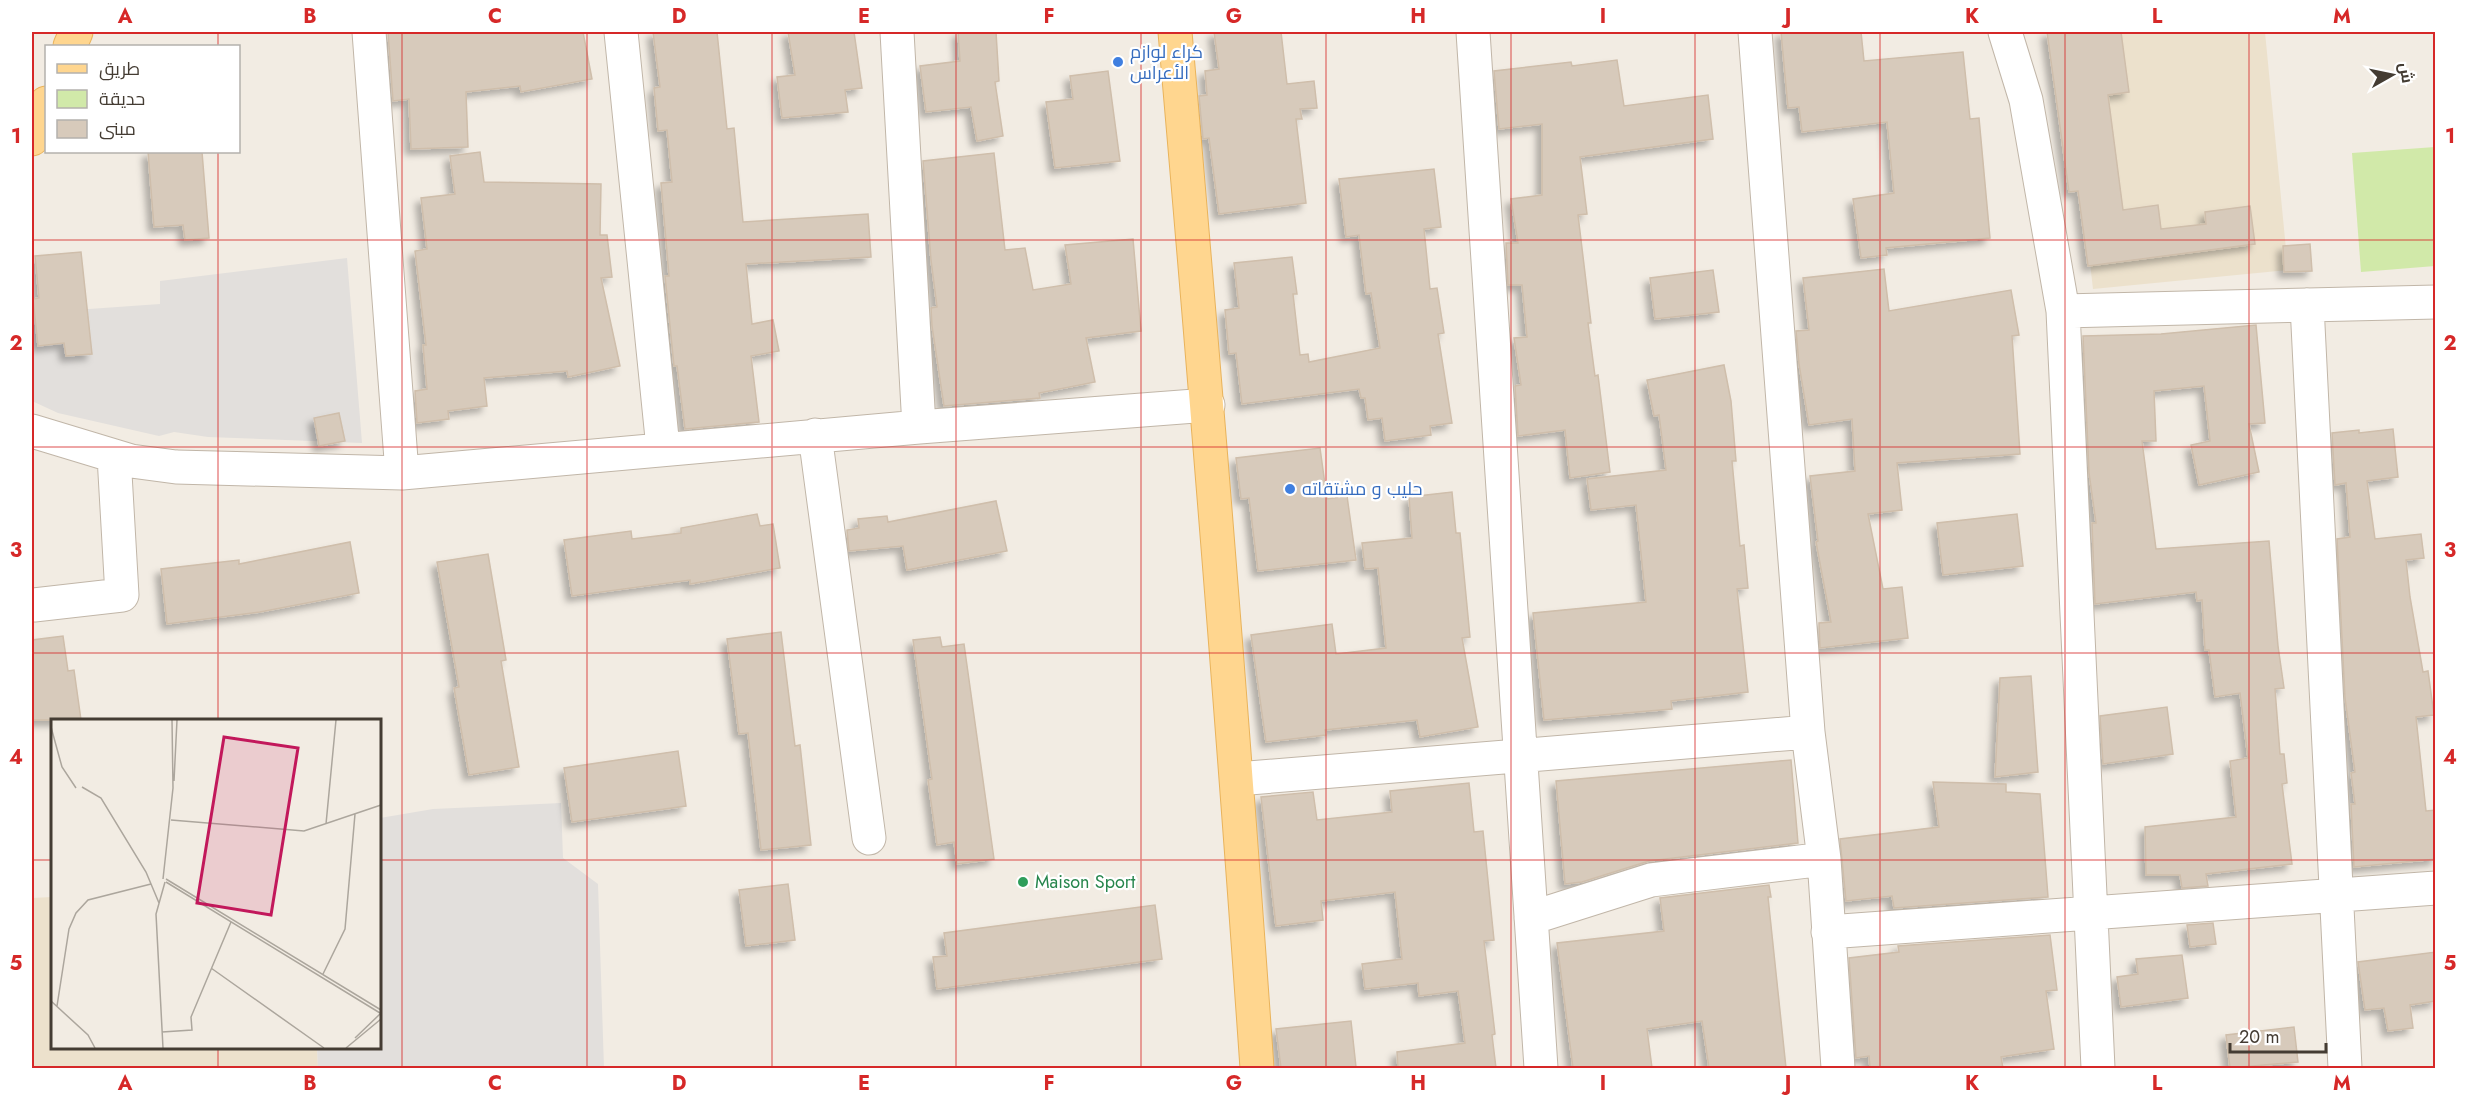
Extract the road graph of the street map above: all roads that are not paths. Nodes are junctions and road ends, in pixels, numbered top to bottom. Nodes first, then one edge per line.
1 (369, 32) edge
2 (621, 32) edge
3 (897, 32) edge
4 (1175, 32) edge
5 (1473, 32) edge
6 (1755, 32) edge
7 (2005, 32) edge
8 (45, 106) edge
9 (32, 139) edge
10 (2436, 302) edge
11 (2307, 305) junction
12 (2062, 311) junction
13 (1208, 405) junction
14 (919, 427) junction
15 (32, 431) edge
16 (815, 435) junction
17 (663, 448) junction
18 (114, 456) junction
19 (402, 473) junction
20 (34, 605) dead end
21 (1808, 732) junction
22 (1520, 758) junction
23 (1237, 779) junction
24 (869, 838) dead end
25 (1824, 859) junction
26 (2436, 888) edge
27 (2336, 894) junction
28 (2091, 912) junction
29 (1531, 918) junction
30 (1828, 932) junction
31 (1257, 1068) edge
32 (1541, 1068) edge
33 (1838, 1068) edge
34 (2098, 1068) edge
35 (2345, 1068) edge

1 - 19 street
2 - 17 street
3 - 14 street
4 - 13 main road
5 - 22 street
6 - 21 street
7 - 12 street
8 - 9 main road
10 - 11 street
11 - 12 street
11 - 27 street
12 - 28 street
13 - 14 street
13 - 23 main road
14 - 16 street
15 - 18 street
16 - 17 street
16 - 24 street
17 - 19 street
18 - 19 street
18 - 20 street
21 - 22 street
21 - 25 street
22 - 23 street
22 - 29 street
23 - 31 main road
25 - 29 street
25 - 30 street
26 - 27 street
27 - 28 street
27 - 35 street
28 - 30 street
28 - 34 street
29 - 32 street
30 - 33 street

